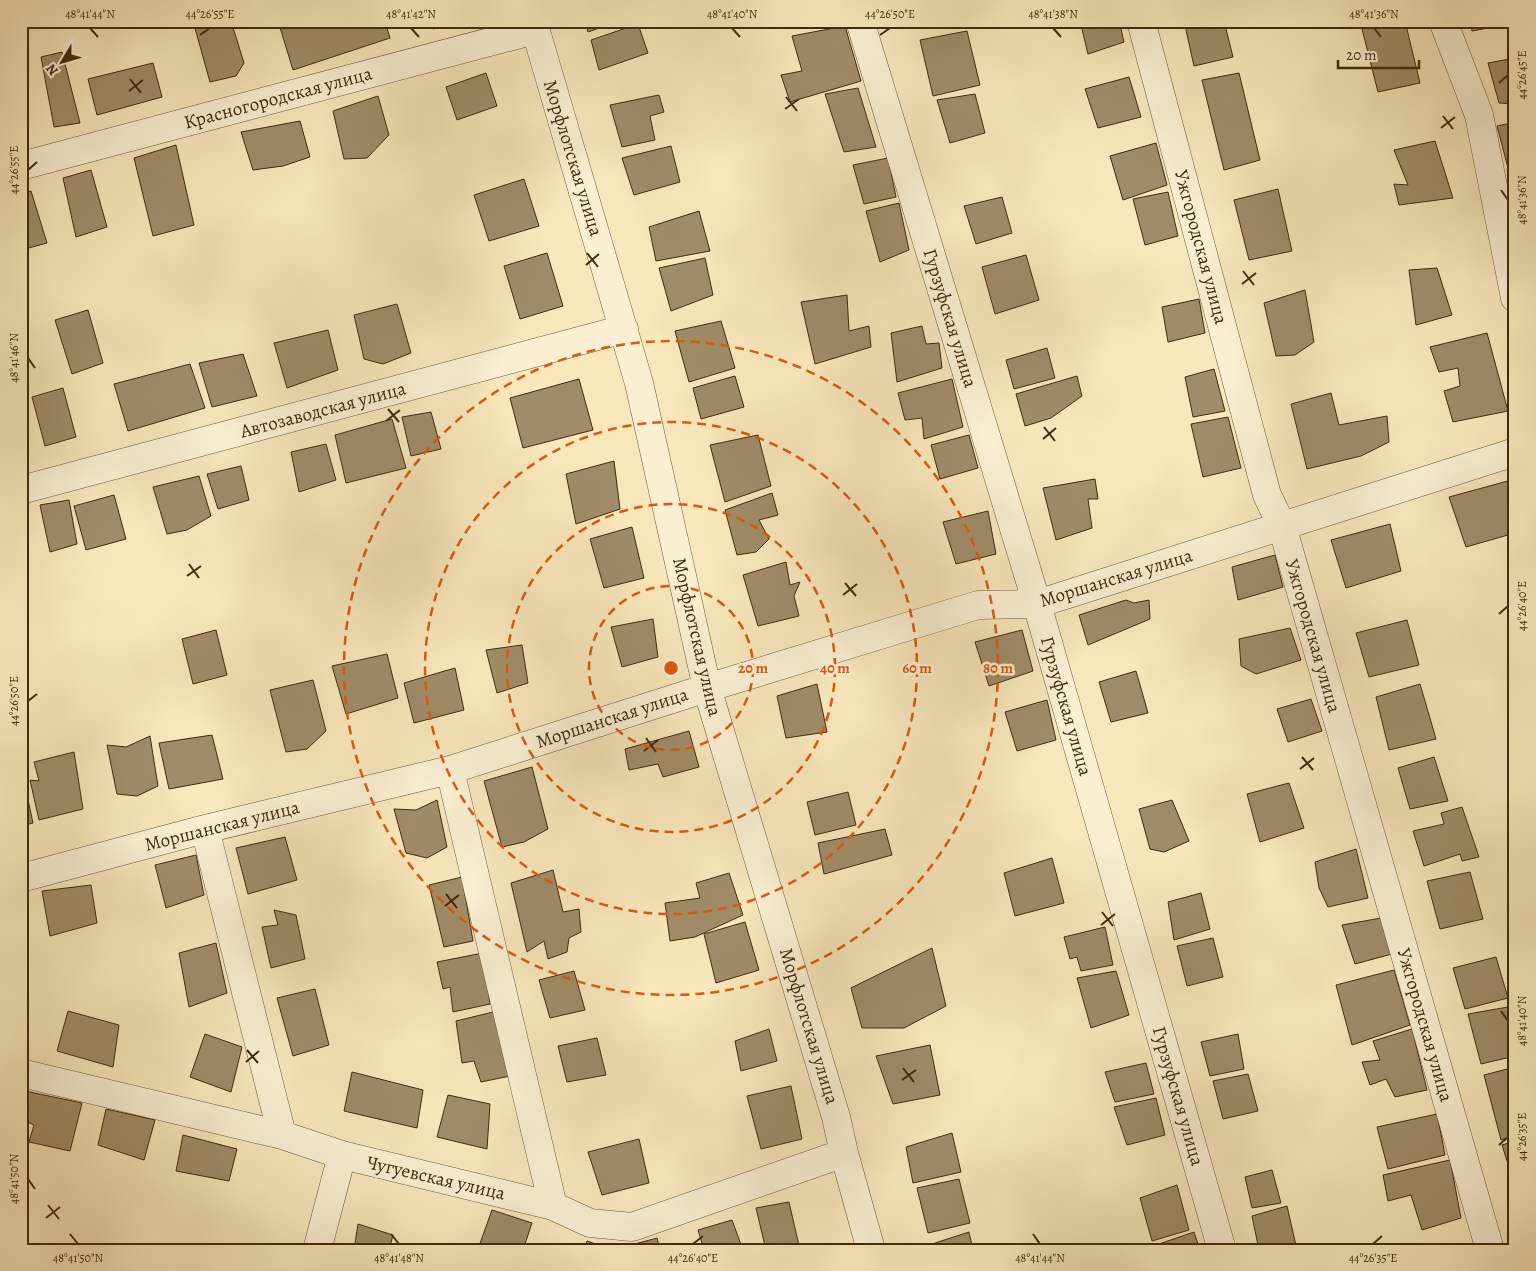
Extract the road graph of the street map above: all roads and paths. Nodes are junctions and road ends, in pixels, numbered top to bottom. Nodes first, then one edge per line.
1 (860, 21) edge
2 (1141, 21) edge
3 (1443, 21) edge
4 (534, 26) edge
5 (21, 166) edge
6 (1515, 298) edge
7 (624, 329) junction
8 (1515, 452) edge
9 (21, 490) edge
10 (1282, 526) junction
11 (1037, 604) junction
12 (707, 688) junction
13 (450, 770) junction
14 (205, 828) junction
15 (21, 878) edge
16 (21, 1073) edge
17 (282, 1135) junction
18 (844, 1153) junction
19 (342, 1155) junction
20 (553, 1206) junction
21 (317, 1250) edge
22 (871, 1250) edge
23 (1222, 1250) edge
24 (1490, 1250) edge

1 - 11 street, Гурзуфская улица
2 - 10 street, Ужгородская улица
3 - 6 street
4 - 5 street, Красногородская улица
4 - 7 street, Морфлотская улица
7 - 9 street, Автозаводская улица
7 - 12 street, Морфлотская улица
8 - 10 street, Моршанская улица
10 - 11 street, Моршанская улица
10 - 24 street, Ужгородская улица
11 - 12 street, Моршанская улица
11 - 23 street, Гурзуфская улица
12 - 13 street, Моршанская улица
12 - 18 street, Морфлотская улица
13 - 14 street, Моршанская улица
13 - 20 street
14 - 15 street, Моршанская улица
14 - 17 street
16 - 17 street, Чугуевская улица
17 - 19 street, Чугуевская улица
18 - 20 street, Чугуевская улица
18 - 22 street, Морфлотская улица
19 - 20 street, Чугуевская улица
19 - 21 street

